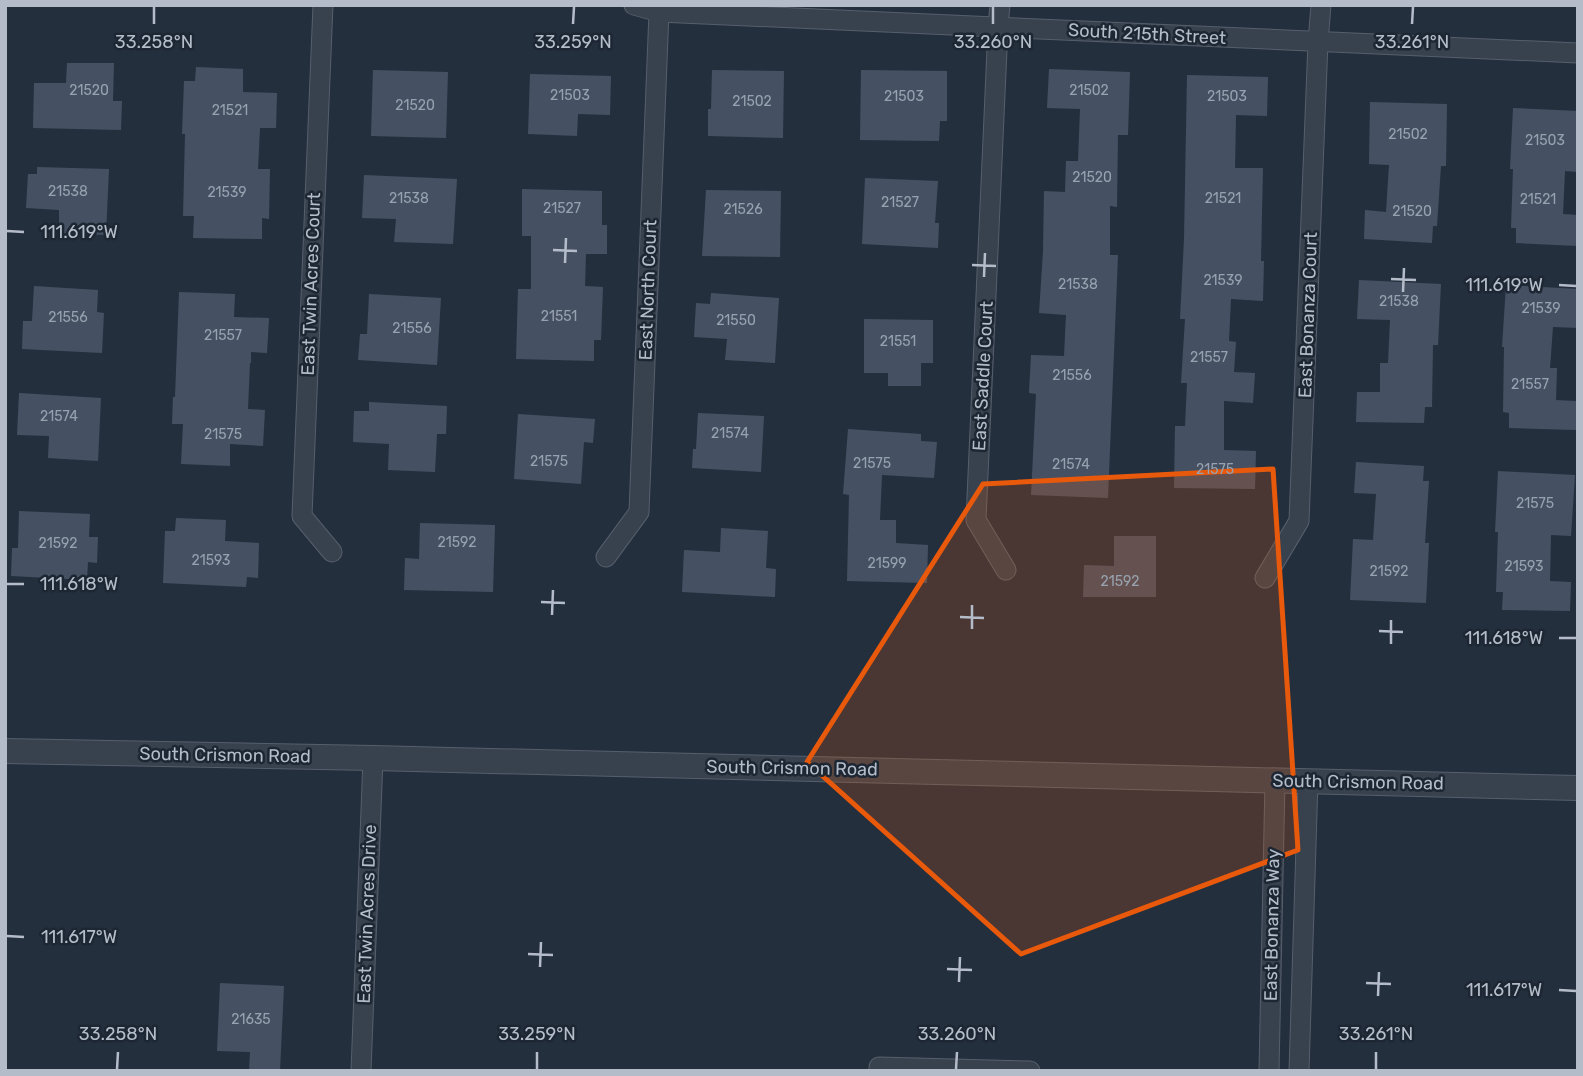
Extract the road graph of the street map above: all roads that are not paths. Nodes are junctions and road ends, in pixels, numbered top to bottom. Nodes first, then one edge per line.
1 (323, 5) edge
2 (634, 5) edge
3 (1000, 5) edge
4 (1321, 5) edge
5 (659, 12) junction
6 (998, 27) junction
7 (1318, 42) junction
8 (1578, 53) edge
9 (332, 552) dead end
10 (606, 557) dead end
11 (1006, 570) dead end
12 (1265, 578) dead end
13 (5, 751) edge
14 (373, 758) junction
15 (1275, 780) junction
16 (1308, 781) junction
17 (1578, 788) edge
18 (879, 1069) edge
19 (361, 1071) edge
20 (1030, 1071) edge
21 (1269, 1071) edge
22 (1299, 1071) edge

1 - 9 street, East Twin Acres Court
2 - 5 street, South 215th Street
3 - 6 street, East Saddle Court
4 - 7 street
5 - 6 street, South 215th Street
5 - 10 street, East North Court
6 - 7 street, South 215th Street
6 - 11 street, East Saddle Court
7 - 8 street, South 215th Street
7 - 12 street, East Bonanza Court
13 - 14 street, South Crismon Road
14 - 15 street, South Crismon Road
14 - 19 street, East Twin Acres Drive
15 - 16 street, South Crismon Road
15 - 21 street, East Bonanza Way
16 - 17 street, South Crismon Road
16 - 22 street, East Bonanza Way
18 - 20 street

